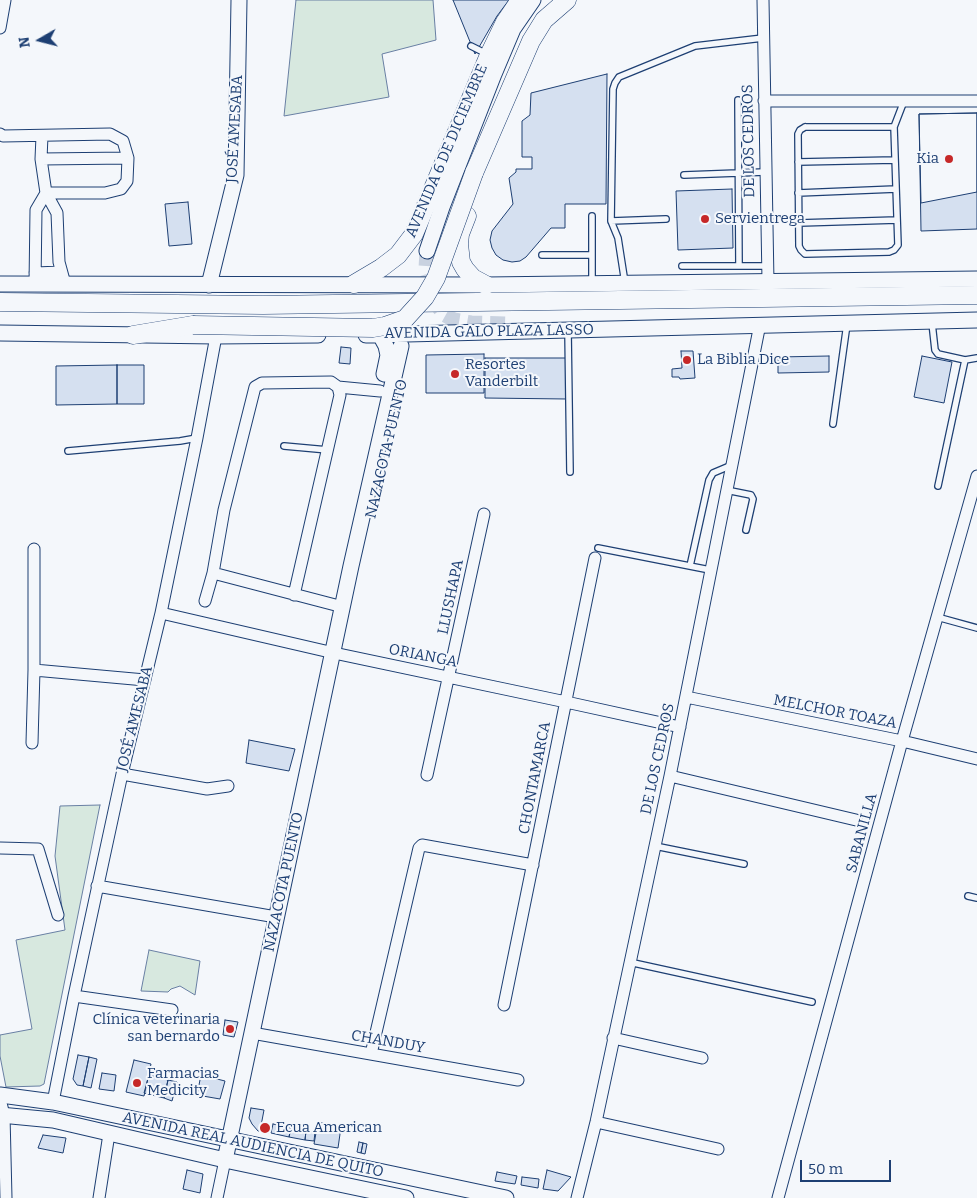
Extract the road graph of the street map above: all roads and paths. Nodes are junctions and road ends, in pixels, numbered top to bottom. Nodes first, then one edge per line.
1 (6, 0) edge
2 (520, 0) edge
3 (534, 0) edge
4 (567, 0) edge
5 (763, 0) edge
6 (242, 1) edge
7 (0, 28) edge
8 (763, 38) junction
9 (470, 46) dead end
10 (489, 54) junction
11 (738, 100) dead end
12 (764, 100) junction
13 (904, 101) junction
14 (977, 101) edge
15 (495, 124) junction
16 (894, 127) junction
17 (0, 134) edge
18 (42, 136) junction
19 (128, 158) junction
20 (41, 159) junction
21 (895, 160) junction
22 (798, 162) junction
23 (765, 172) junction
24 (738, 173) junction
25 (684, 175) dead end
26 (896, 189) junction
27 (798, 192) junction
28 (46, 193) junction
29 (592, 216) dead end
30 (666, 219) dead end
31 (897, 220) junction
32 (611, 221) junction
33 (799, 223) junction
34 (427, 251) tunnel mouth
35 (542, 255) dead end
36 (592, 255) junction
37 (682, 266) dead end
38 (739, 266) junction
39 (767, 273) junction
40 (63, 278) junction
41 (35, 279) junction
42 (977, 279) edge
43 (592, 283) junction
44 (625, 283) junction
45 (0, 284) edge
46 (354, 284) junction
47 (209, 285) junction
48 (486, 285) junction
49 (977, 295) edge
50 (0, 302) edge
51 (977, 307) edge
52 (0, 314) edge
53 (977, 320) edge
54 (932, 321) junction
55 (847, 322) junction
56 (505, 324) tunnel mouth
57 (760, 324) junction
58 (667, 327) junction
59 (568, 331) junction
60 (0, 333) edge
61 (423, 334) junction
62 (133, 335) junction
63 (380, 335) junction
64 (216, 336) junction
65 (401, 346) dead end
66 (977, 358) edge
67 (965, 360) junction
68 (338, 387) junction
69 (380, 391) junction
70 (833, 424) dead end
71 (197, 438) junction
72 (284, 446) dead end
73 (328, 450) junction
74 (68, 451) dead end
75 (732, 465) junction
76 (570, 472) dead end
77 (977, 476) edge
78 (938, 486) dead end
79 (726, 490) junction
80 (972, 510) edge
81 (484, 514) dead end
82 (746, 530) dead end
83 (34, 549) dead end
84 (597, 553) joint
85 (352, 566) junction
86 (690, 566) junction
87 (710, 570) junction
88 (213, 573) junction
89 (294, 595) junction
90 (205, 601) dead end
91 (343, 607) junction
92 (162, 613) junction
93 (937, 618) junction
94 (977, 628) edge
95 (334, 654) junction
96 (34, 670) junction
97 (449, 677) junction
98 (145, 680) junction
99 (686, 697) junction
100 (566, 702) junction
101 (680, 727) junction
102 (902, 741) junction
103 (32, 743) dead end
104 (977, 758) edge
105 (122, 774) junction
106 (426, 775) dead end
107 (670, 776) junction
108 (228, 786) dead end
109 (856, 820) dead end
110 (655, 846) junction
111 (0, 848) edge
112 (744, 864) dead end
113 (532, 865) junction
114 (97, 886) junction
115 (968, 896) dead end
116 (977, 898) edge
117 (58, 915) dead end
118 (276, 917) junction
119 (630, 962) junction
120 (74, 996) junction
121 (812, 1002) dead end
122 (504, 1005) dead end
123 (172, 1010) dead end
124 (252, 1033) junction
125 (613, 1038) junction
126 (371, 1054) junction
127 (702, 1058) dead end
128 (518, 1080) dead end
129 (0, 1096) edge
130 (0, 1099) edge
131 (53, 1102) junction
132 (2, 1115) edge
133 (596, 1122) junction
134 (109, 1134) junction
135 (230, 1140) junction
136 (718, 1149) dead end
137 (225, 1160) junction
138 (6, 1198) edge
139 (98, 1198) edge
140 (217, 1198) edge
141 (406, 1198) edge
142 (506, 1198) edge
143 (577, 1198) edge
144 (778, 1198) edge

1 - 7 street
2 - 10 main road, AVENIDA 6 DE DICIEMBRE
3 - 34 main road, AVENIDA 6 DE DICIEMBRE
4 - 15 main road
5 - 8 street, DE LOS CEDROS
6 - 47 main road, JOSÉ AMESABA
8 - 12 street, DE LOS CEDROS
8 - 32 lane
9 - 10 lane
10 - 46 main road, AVENIDA 6 DE DICIEMBRE
11 - 24 lane
12 - 13 street
12 - 23 street, DE LOS CEDROS
13 - 14 street
13 - 16 lane
15 - 48 main road
15 - 62 main road, bridge
16 - 21 lane
16 - 22 lane
17 - 18 street
18 - 19 street
18 - 20 street
19 - 20 street
19 - 28 street
20 - 28 street
21 - 22 lane
21 - 26 lane
22 - 27 lane
23 - 24 lane
23 - 39 street, DE LOS CEDROS
24 - 25 lane
24 - 38 lane
26 - 27 lane
26 - 31 lane
27 - 33 lane
28 - 40 street
28 - 41 street
29 - 36 lane
30 - 32 lane
31 - 33 lane
31 - 33 lane
32 - 44 lane
35 - 36 lane
36 - 43 lane
37 - 38 lane
38 - 39 lane
39 - 42 main road
39 - 44 main road
40 - 41 main road
40 - 47 main road
41 - 45 main road
43 - 44 main road
43 - 48 main road
46 - 47 main road
46 - 48 main road
49 - 50 main road, AVENIDA GALO PLAZA LASSO
51 - 52 main road, AVENIDA GALO PLAZA LASSO
53 - 54 main road, AVENIDA GALO PLAZA LASSO
54 - 55 main road, AVENIDA GALO PLAZA LASSO
54 - 67 lane
55 - 57 main road, AVENIDA GALO PLAZA LASSO
55 - 70 lane
56 - 58 main road
57 - 58 main road, AVENIDA GALO PLAZA LASSO
57 - 75 street, DE LOS CEDROS
58 - 59 main road, AVENIDA GALO PLAZA LASSO
59 - 61 main road, AVENIDA GALO PLAZA LASSO
59 - 76 lane
60 - 62 main road, AVENIDA GALO PLAZA LASSO
61 - 63 main road, AVENIDA GALO PLAZA LASSO
61 - 85 main road, NAZACOTA PUENTO
62 - 64 main road, AVENIDA GALO PLAZA LASSO
63 - 64 main road, AVENIDA GALO PLAZA LASSO
63 - 69 main road
64 - 71 street, JOSÉ AMESABA
65 - 85 main road, NAZACOTA PUENTO
66 - 67 lane
67 - 78 lane
68 - 69 street
68 - 73 street
68 - 88 street
69 - 85 main road
71 - 74 lane
71 - 92 street, JOSÉ AMESABA
72 - 73 lane
73 - 89 street
75 - 79 street, DE LOS CEDROS
75 - 86 lane
77 - 80 street, SABANILLA
79 - 82 lane
79 - 87 street, DE LOS CEDROS
80 - 93 street, SABANILLA
81 - 97 street, LLUSHAPA
83 - 96 street
84 - 86 lane
84 - 100 street, CHONTAMARCA
85 - 91 main road, NAZACOTA PUENTO
86 - 87 lane
87 - 99 street, DE LOS CEDROS
88 - 89 street
88 - 90 street
89 - 91 street
91 - 95 main road, NAZACOTA PUENTO
92 - 95 street, ORIANGA
92 - 98 street, JOSÉ AMESABA
93 - 94 lane
93 - 102 street, SABANILLA
95 - 97 street, ORIANGA
95 - 118 main road, NAZACOTA PUENTO
96 - 98 street
96 - 103 street
97 - 100 street, ORIANGA
97 - 106 street, LLUSHAPA
98 - 105 street, JOSÉ AMESABA
99 - 101 street, DE LOS CEDROS
99 - 102 street, MELCHOR TOAZA
100 - 101 street, ORIANGA
100 - 113 street, CHONTAMARCA
101 - 107 street, DE LOS CEDROS
102 - 104 street, MELCHOR TOAZA
102 - 144 street, SABANILLA
105 - 108 street
105 - 114 street, JOSÉ AMESABA
107 - 109 street
107 - 110 street, DE LOS CEDROS
110 - 112 lane
110 - 119 street, DE LOS CEDROS
111 - 117 street
113 - 122 street, CHONTAMARCA
113 - 126 street
114 - 118 street
114 - 120 street, JOSÉ AMESABA
115 - 116 lane
118 - 124 main road, NAZACOTA PUENTO
119 - 121 lane
119 - 125 street, DE LOS CEDROS
120 - 123 street
120 - 131 street, JOSÉ AMESABA
124 - 126 street, CHANDUY
124 - 135 main road, NAZACOTA PUENTO
125 - 127 street
125 - 133 street, DE LOS CEDROS
126 - 128 street, CHANDUY
129 - 131 main road, AVENIDA REAL AUDIENCIA DE QUITO
130 - 132 street
131 - 135 main road, AVENIDA REAL AUDIENCIA DE QUITO
132 - 134 main road, AVENIDA REAL AUDIENCIA DE QUITO
132 - 138 street
133 - 136 street
133 - 143 street, DE LOS CEDROS
134 - 137 main road, AVENIDA REAL AUDIENCIA DE QUITO
134 - 139 street
135 - 137 main road, NAZACOTA PUENTO
135 - 142 main road, AVENIDA REAL AUDIENCIA DE QUITO
137 - 140 street, NAZACOTA PUENTO
137 - 141 main road, AVENIDA REAL AUDIENCIA DE QUITO

